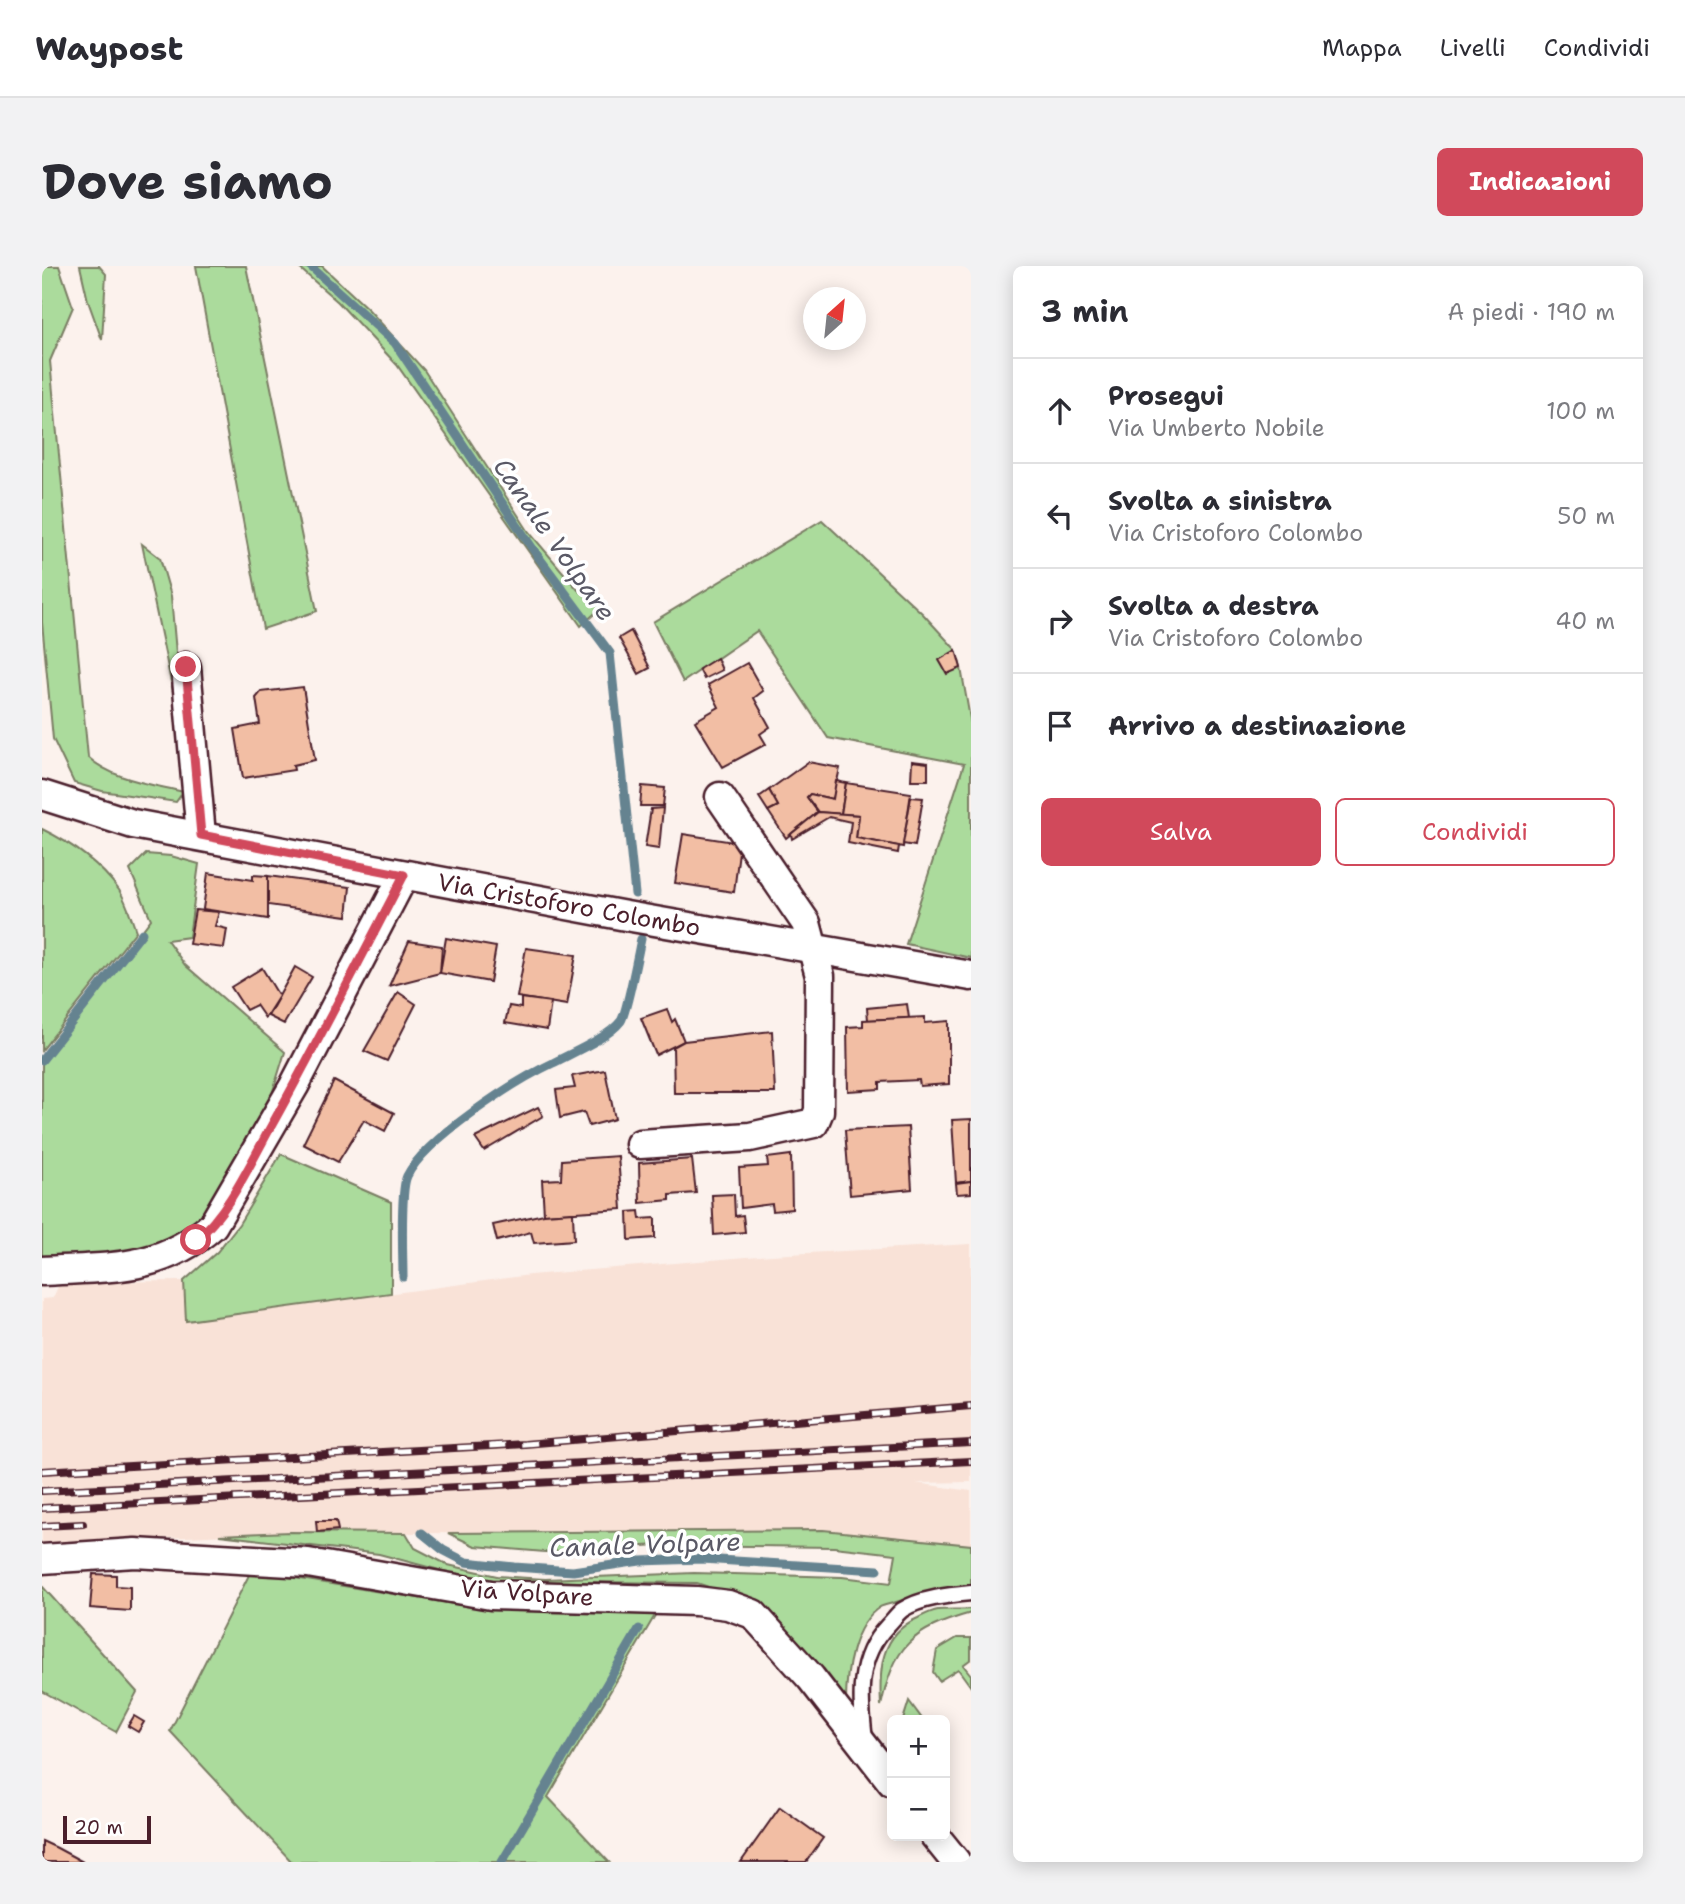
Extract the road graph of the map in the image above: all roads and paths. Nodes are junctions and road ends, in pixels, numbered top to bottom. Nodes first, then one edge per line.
1 (186, 667) dead end
2 (42, 795) edge
3 (720, 797) dead end
4 (201, 835) junction
5 (404, 875) junction
6 (813, 947) junction
7 (971, 976) edge
8 (640, 1144) dead end
9 (42, 1271) edge
10 (42, 1559) edge
11 (971, 1593) edge
12 (866, 1748) junction
13 (889, 1778) edge
14 (939, 1841) edge
15 (956, 1862) edge

1 - 4 street
2 - 4 street, Via Cristoforo Colombo
3 - 6 street
4 - 5 street, Via Cristoforo Colombo
5 - 6 street, Via Cristoforo Colombo
5 - 9 street
6 - 7 street, Via Cristoforo Colombo
6 - 8 street
10 - 12 street, Via Volpare
11 - 12 lane
12 - 13 street, Via Volpare
14 - 15 street

